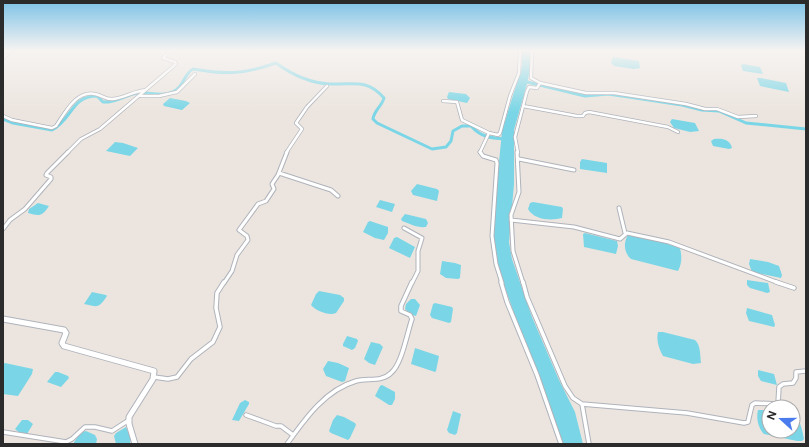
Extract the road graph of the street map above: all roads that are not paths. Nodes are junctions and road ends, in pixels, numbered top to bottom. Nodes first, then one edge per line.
1 (168, 71) edge
2 (519, 71) edge
3 (531, 71) edge
4 (196, 74) dead end
5 (539, 85) junction
6 (327, 86) dead end
7 (146, 91) junction
8 (141, 95) junction
9 (443, 101) dead end
10 (522, 106) junction
11 (3, 116) edge
12 (756, 116) dead end
13 (678, 132) dead end
14 (489, 134) junction
15 (518, 159) junction
16 (574, 170) dead end
17 (279, 173) junction
18 (338, 196) dead end
19 (619, 208) dead end
20 (512, 220) junction
21 (404, 228) dead end
22 (3, 229) edge
23 (625, 233) junction
24 (794, 288) dead end
25 (3, 319) edge
26 (806, 371) edge
27 (154, 376) junction
28 (582, 404) junction
29 (246, 414) dead end
30 (128, 420) junction
31 (3, 432) edge
32 (293, 435) junction
33 (136, 444) edge
34 (287, 444) edge
35 (561, 444) edge
36 (589, 444) edge

1 - 7 street
2 - 14 street
3 - 5 street
4 - 8 street
5 - 10 street
5 - 12 street
6 - 17 street
7 - 8 street
7 - 11 street
8 - 22 street
9 - 14 street
10 - 13 street
10 - 15 street
14 - 35 street
15 - 16 street
15 - 20 street
17 - 18 street
17 - 27 street
19 - 23 street
20 - 23 street
20 - 28 street
21 - 32 street
23 - 24 street
25 - 27 street
26 - 28 street
27 - 30 street
28 - 36 street
29 - 32 street
30 - 31 street
30 - 33 street
32 - 34 street

